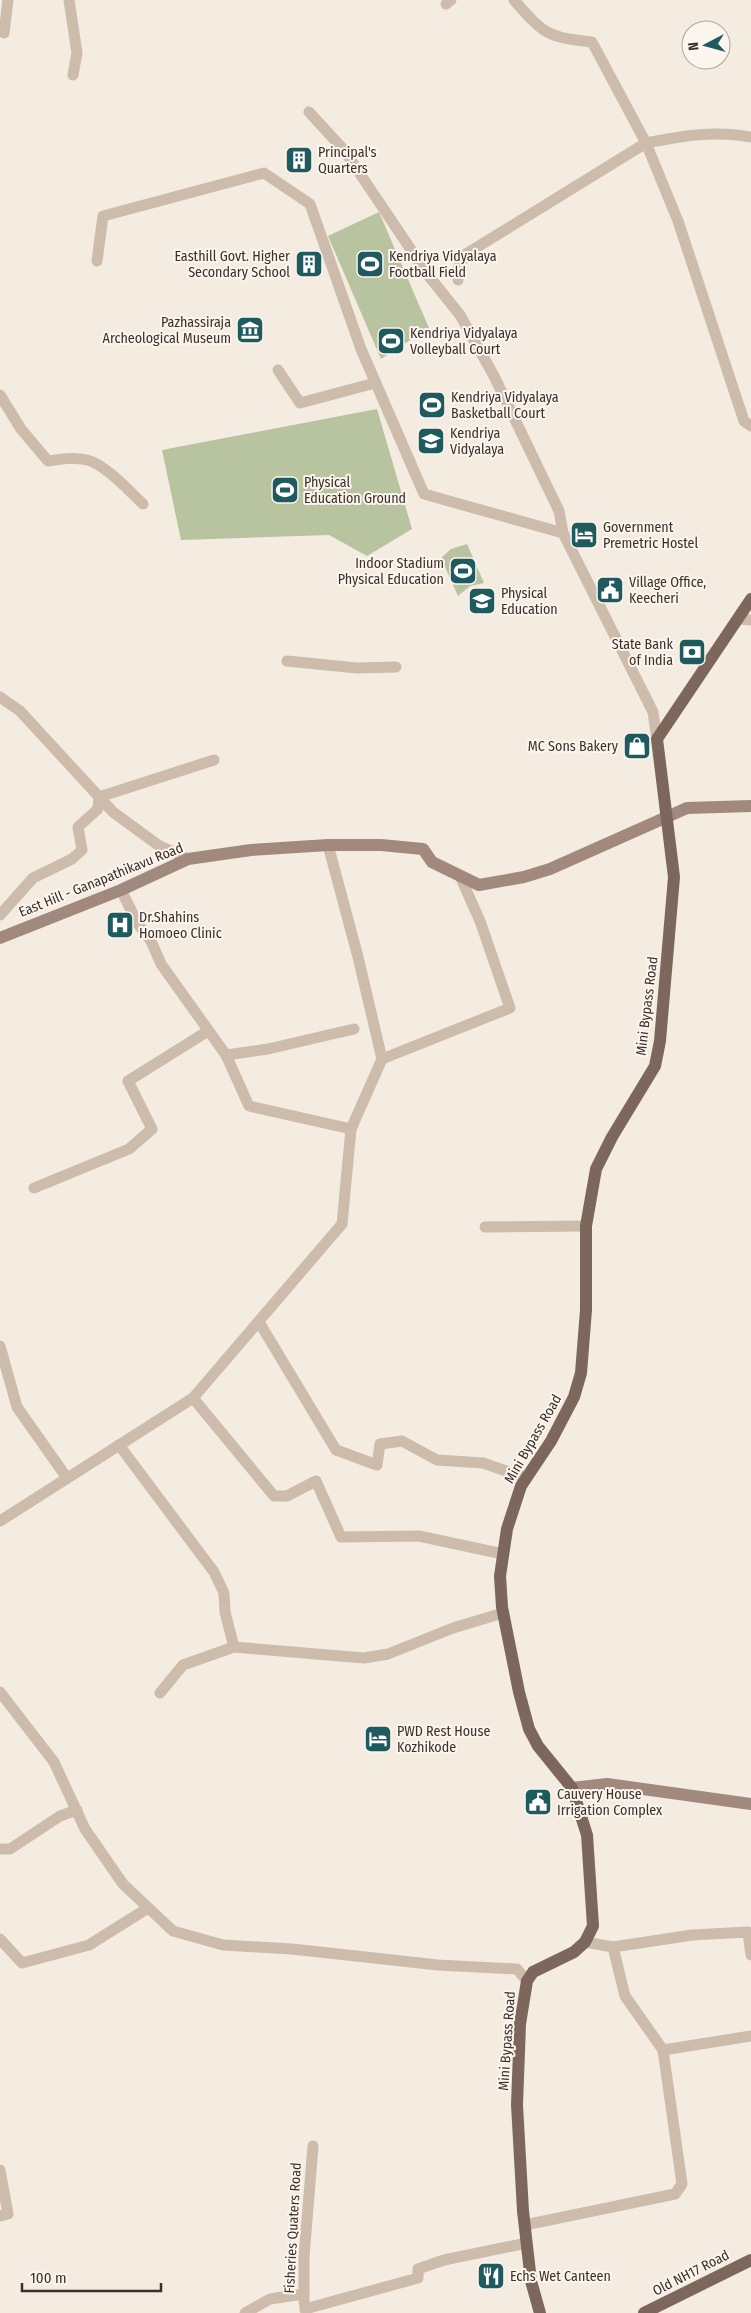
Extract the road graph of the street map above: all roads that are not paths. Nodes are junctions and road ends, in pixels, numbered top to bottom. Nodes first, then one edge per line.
1 (8, 0) edge
2 (69, 0) edge
3 (514, 0) edge
4 (4, 33) dead end
5 (73, 75) dead end
6 (309, 112) dead end
7 (751, 137) edge
8 (646, 143) junction
9 (97, 261) dead end
10 (458, 280) dead end
11 (278, 370) dead end
12 (375, 383) junction
13 (0, 395) edge
14 (4, 409) edge
15 (751, 426) edge
16 (143, 504) dead end
17 (563, 533) junction
18 (751, 599) edge
19 (745, 620) edge
20 (287, 661) dead end
21 (396, 667) dead end
22 (0, 697) edge
23 (657, 739) junction
24 (214, 760) dead end
25 (99, 797) junction
26 (751, 806) edge
27 (668, 816) junction
28 (328, 845) junction
29 (188, 859) junction
30 (460, 876) junction
31 (121, 890) junction
32 (0, 915) edge
33 (0, 938) edge
34 (354, 1029) dead end
35 (208, 1031) junction
36 (226, 1055) junction
37 (382, 1059) junction
38 (351, 1130) junction
39 (34, 1188) dead end
40 (586, 1226) junction
41 (485, 1227) dead end
42 (258, 1322) junction
43 (0, 1346) edge
44 (193, 1398) junction
45 (118, 1446) junction
46 (67, 1478) junction
47 (526, 1478) junction
48 (0, 1521) edge
49 (503, 1554) junction
50 (503, 1613) junction
51 (234, 1647) junction
52 (0, 1692) edge
53 (160, 1693) dead end
54 (572, 1788) junction
55 (751, 1804) edge
56 (77, 1810) junction
57 (0, 1849) edge
58 (148, 1908) junction
59 (0, 1939) edge
60 (585, 1942) junction
61 (613, 1947) junction
62 (751, 1955) edge
63 (527, 1981) junction
64 (751, 2036) edge
65 (663, 2050) junction
66 (313, 2146) dead end
67 (0, 2170) edge
68 (0, 2216) edge
69 (525, 2225) junction
70 (527, 2243) junction
71 (751, 2260) edge
72 (304, 2294) junction
73 (306, 2311) edge
74 (245, 2313) edge
75 (540, 2313) edge
76 (644, 2313) edge

1 - 4 street
2 - 5 street
3 - 8 street
6 - 17 street
7 - 8 street
8 - 10 street
8 - 15 street
9 - 12 street
11 - 12 street
12 - 17 street
13 - 14 street
14 - 16 street
17 - 23 street
18 - 19 main road
19 - 23 main road
20 - 21 street
22 - 25 street
23 - 27 main road, Mini Bypass Road
24 - 25 street
25 - 29 street
25 - 32 street
26 - 27 main road, East Hill - Ganapathikavu Road
27 - 30 main road, East Hill - Ganapathikavu Road
27 - 40 main road, Mini Bypass Road
28 - 29 main road, East Hill - Ganapathikavu Road
28 - 30 main road, East Hill - Ganapathikavu Road
28 - 37 street
29 - 31 main road, East Hill - Ganapathikavu Road
30 - 37 street
31 - 33 main road, East Hill - Ganapathikavu Road
31 - 35 street
34 - 36 street
35 - 36 street
35 - 39 street
36 - 38 street
37 - 38 street
38 - 42 street
40 - 41 street
40 - 47 main road, Mini Bypass Road
42 - 44 street
42 - 47 street
43 - 46 street
44 - 45 street
44 - 49 street
45 - 46 street
45 - 51 street
46 - 48 street
47 - 49 main road, Mini Bypass Road
49 - 50 main road, Mini Bypass Road
50 - 51 street
50 - 54 main road, Mini Bypass Road
51 - 53 street
52 - 56 street
54 - 55 main road
54 - 60 main road, Mini Bypass Road
56 - 57 street
56 - 58 street
58 - 59 street
58 - 63 street
60 - 61 street
60 - 63 main road, Mini Bypass Road
61 - 62 street
61 - 65 street
63 - 69 main road, Mini Bypass Road
64 - 65 street
65 - 69 street
66 - 72 street, Fisheries Quaters Road
67 - 68 street
69 - 70 main road, Mini Bypass Road
70 - 73 street
70 - 75 main road, Mini Bypass Road
71 - 76 main road, Old NH17 Road
72 - 73 street, Fisheries Quaters Road
72 - 74 street

